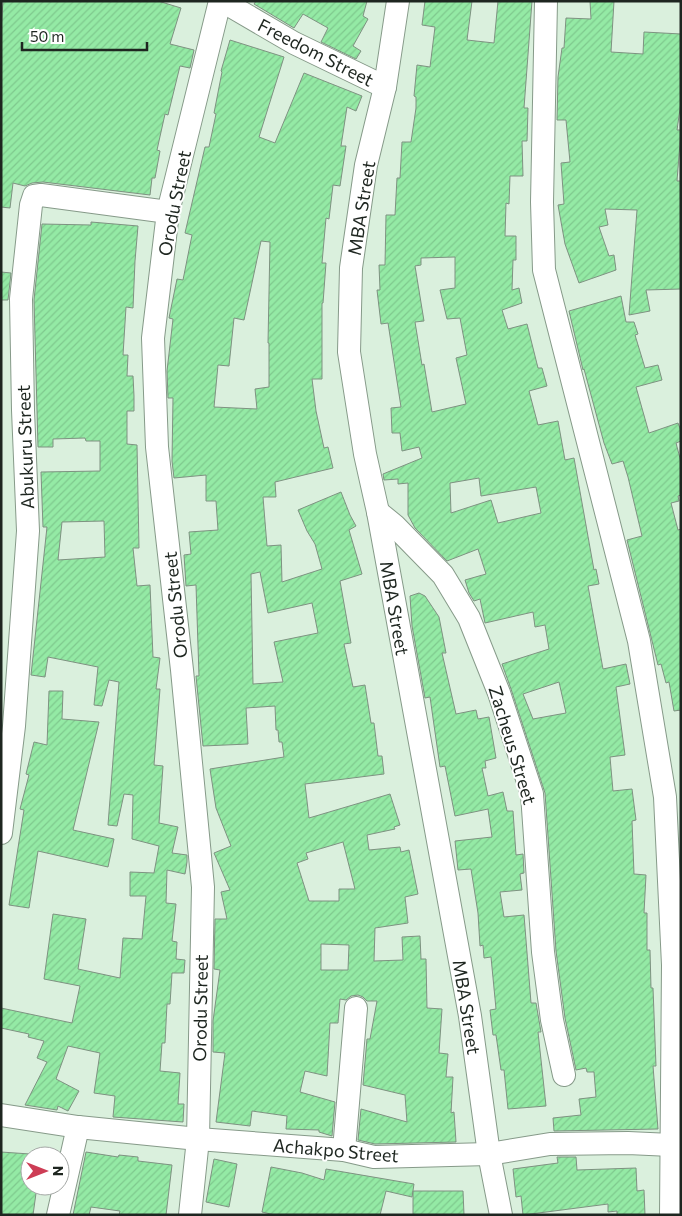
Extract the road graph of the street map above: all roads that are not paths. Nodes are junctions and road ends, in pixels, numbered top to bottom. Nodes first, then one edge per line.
1 (221, 1) edge
2 (398, 1) edge
3 (546, 1) edge
4 (385, 87) junction
5 (168, 212) junction
6 (378, 512) junction
7 (1, 833) edge
8 (356, 1008) dead end
9 (564, 1075) dead end
10 (1, 1116) edge
11 (78, 1127) junction
12 (198, 1139) junction
13 (671, 1145) junction
14 (344, 1150) junction
15 (489, 1154) junction
16 (58, 1215) edge
17 (190, 1215) edge
18 (501, 1215) edge
19 (672, 1215) edge

1 - 4 street, Freedom Street
1 - 5 street, Orodu Street
2 - 4 street, MBA Street
3 - 13 street
4 - 6 street, MBA Street
5 - 7 street, Abukuru Street
5 - 12 street, Orodu Street
6 - 9 street, Zacheus Street
6 - 15 street, MBA Street
8 - 14 street
10 - 11 street, Achakpo Street
11 - 12 street, Achakpo Street
11 - 16 street
12 - 14 street, Achakpo Street
12 - 17 street, Orodu Street
13 - 15 street, Achakpo Street
13 - 19 street
14 - 15 street, Achakpo Street
15 - 18 street, MBA Street

